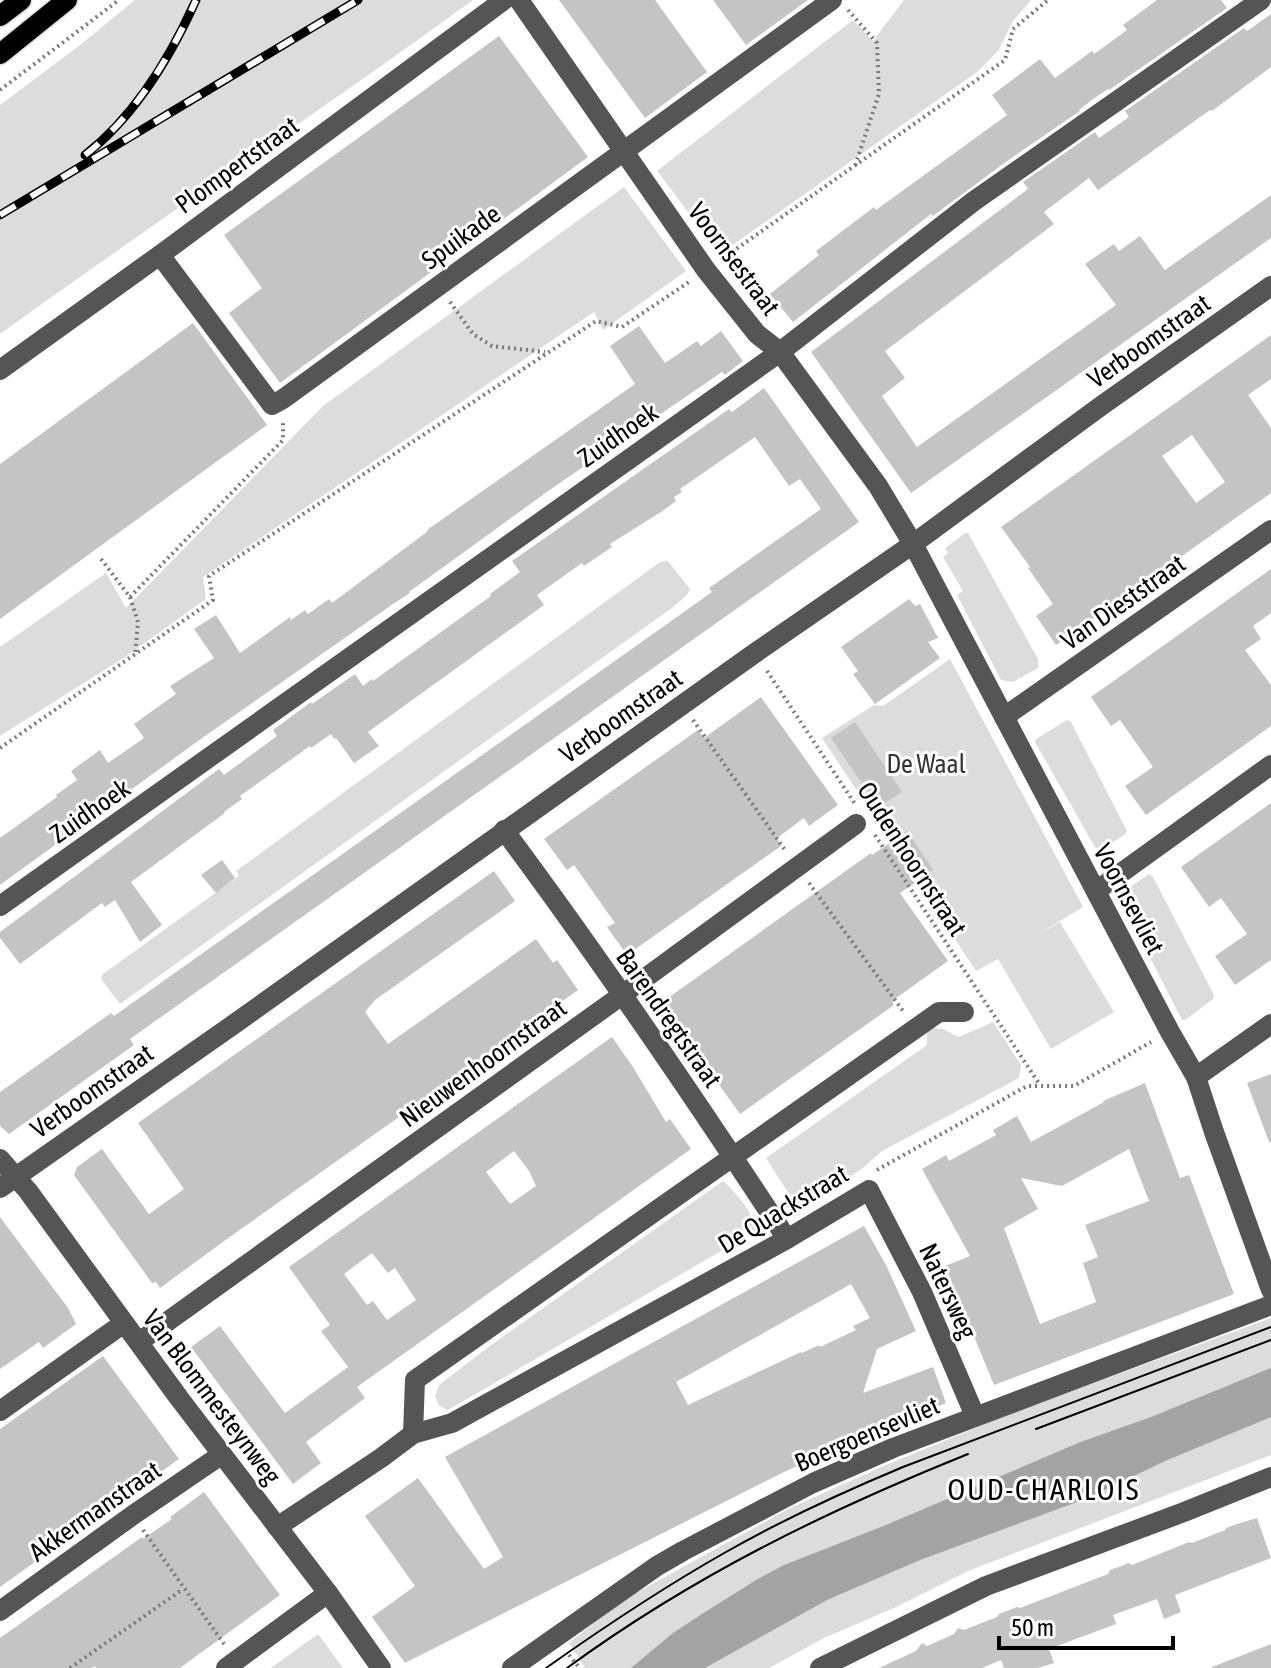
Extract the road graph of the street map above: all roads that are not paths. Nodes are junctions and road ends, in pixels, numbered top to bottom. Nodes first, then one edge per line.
1 (21, 0) edge
2 (67, 0) edge
3 (504, 0) edge
4 (519, 0) edge
5 (1261, 0) edge
6 (839, 4) edge
7 (0, 16) edge
8 (0, 54) edge
9 (625, 151) junction
10 (160, 255) junction
11 (1271, 286) edge
12 (780, 352) junction
13 (0, 370) edge
14 (1271, 530) edge
15 (913, 544) junction
16 (1004, 717) junction
17 (1271, 765) edge
18 (861, 820) road end
19 (504, 830) junction
20 (1096, 891) junction
21 (0, 906) edge
22 (622, 995) junction
23 (964, 1012) dead end
24 (1271, 1024) edge
25 (1196, 1077) junction
26 (734, 1158) junction
27 (0, 1159) edge
28 (8, 1182) edge
29 (869, 1190) joint
30 (787, 1239) junction
31 (1271, 1290) edge
32 (1271, 1305) edge
33 (124, 1323) junction
34 (139, 1342) junction
35 (0, 1411) edge
36 (975, 1416) junction
37 (413, 1434) junction
38 (221, 1455) junction
39 (1271, 1477) edge
40 (277, 1527) junction
41 (328, 1593) junction
42 (0, 1611) edge
43 (231, 1664) edge
44 (381, 1668) edge
45 (512, 1668) edge
46 (820, 1668) edge

1 - 7 main road
2 - 8 main road
3 - 10 street, Plompertstraat
4 - 9 street, Voornsestraat
5 - 12 street, Zuidhoek
6 - 9 street, Spuikade
9 - 10 street, Spuikade
9 - 12 street, Voornsestraat
10 - 13 street, Plompertstraat
11 - 15 street, Verboomstraat
12 - 15 street, Voornsestraat
12 - 21 street, Zuidhoek
14 - 16 street, Van Dieststraat
15 - 16 street, Voornsevliet
15 - 19 street, Verboomstraat
16 - 20 street, Voornsevliet
17 - 20 street
18 - 22 street, Nieuwenhoornstraat
19 - 22 street, Barendregtstraat
19 - 28 street, Verboomstraat
20 - 25 street, Voornsevliet
22 - 26 street, Barendregtstraat
22 - 34 street, Nieuwenhoornstraat
23 - 26 street
24 - 25 street
25 - 31 street, Voornsevliet
26 - 30 street, Barendregtstraat
26 - 37 street
27 - 28 street, Van Blommesteynweg
28 - 33 street, Van Blommesteynweg
29 - 30 street, De Quackstraat
29 - 36 street, Natersweg
30 - 37 street, De Quackstraat
32 - 36 street, Boergoensevliet
33 - 34 street, Van Blommesteynweg
33 - 35 street
34 - 38 street, Van Blommesteynweg
36 - 45 street, Boergoensevliet
37 - 40 street, De Quackstraat
38 - 40 street, Van Blommesteynweg
38 - 42 street, Akkermanstraat
39 - 46 street
40 - 41 street, Van Blommesteynweg
41 - 43 street
41 - 44 street, Van Blommesteynweg

